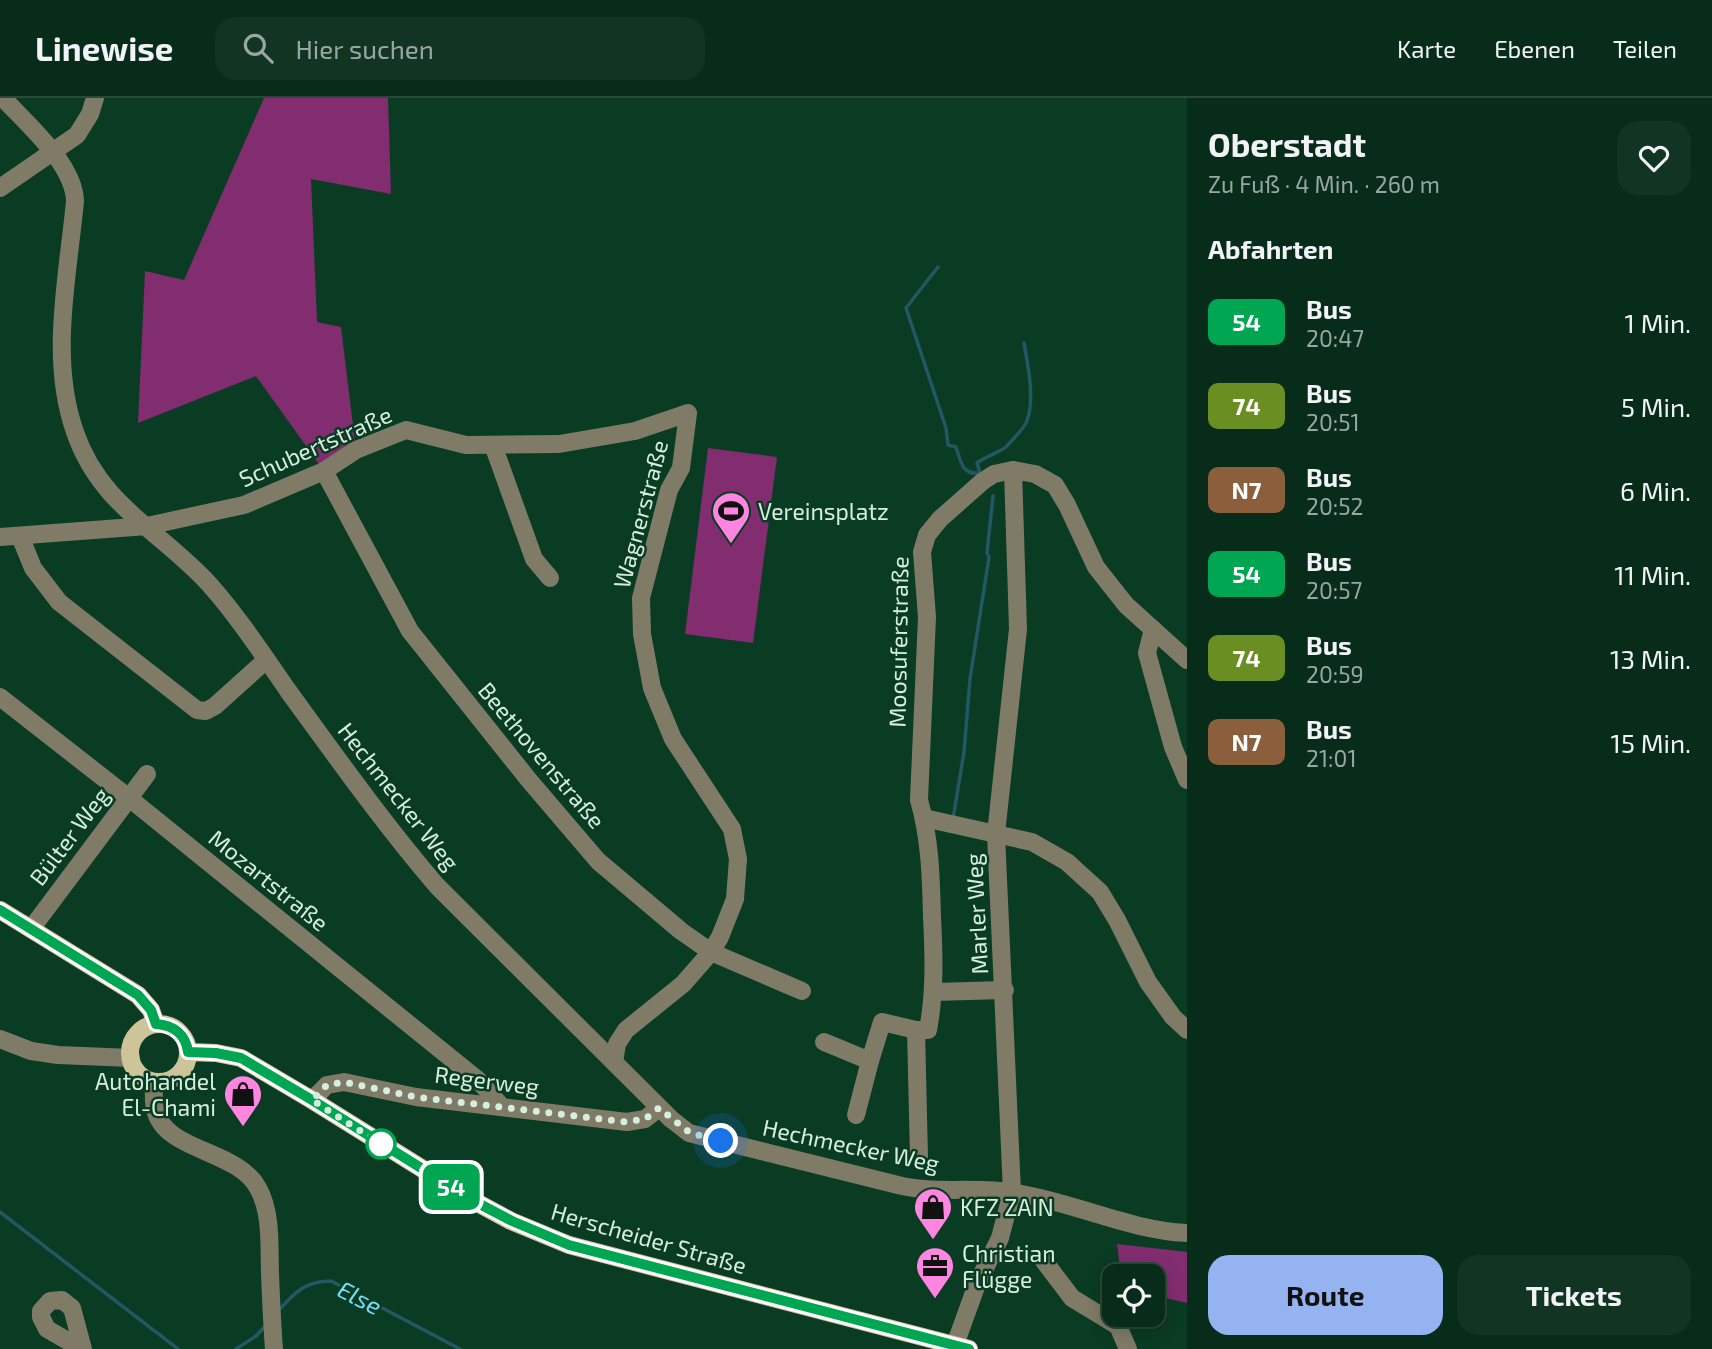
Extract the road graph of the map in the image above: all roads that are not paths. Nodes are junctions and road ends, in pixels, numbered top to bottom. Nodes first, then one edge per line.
1 (4, 98) edge
2 (95, 98) edge
3 (53, 153) junction
4 (0, 188) edge
5 (688, 413) joint
6 (493, 445) junction
7 (1013, 470) junction
8 (324, 471) junction
9 (147, 526) junction
10 (20, 536) junction
11 (0, 537) edge
12 (550, 578) dead end
13 (1153, 629) junction
14 (266, 660) junction
15 (1187, 660) edge
16 (0, 697) edge
17 (147, 774) dead end
18 (1187, 780) edge
19 (129, 798) junction
20 (924, 818) junction
21 (996, 834) junction
22 (0, 910) edge
23 (31, 929) junction
24 (710, 952) junction
25 (1005, 990) junction
26 (802, 991) dead end
27 (933, 992) junction
28 (156, 1024) junction
29 (916, 1030) junction
30 (1187, 1030) edge
31 (0, 1040) edge
32 (824, 1042) dead end
33 (188, 1052) junction
34 (131, 1058) junction
35 (870, 1061) junction
36 (614, 1062) junction
37 (154, 1082) junction
38 (312, 1100) junction
39 (502, 1107) junction
40 (659, 1108) junction
41 (856, 1115) dead end
42 (919, 1157) dead end
43 (1012, 1192) junction
44 (1187, 1233) edge
45 (1044, 1261) dead end
46 (273, 1343) edge
47 (962, 1347) edge
48 (1128, 1349) edge

1 - 3 street, Hechmecker Weg
2 - 3 street
3 - 4 street
3 - 9 street, Hechmecker Weg
5 - 6 street, Schubertstraße
5 - 24 street, Wagnerstraße
6 - 8 street, Schubertstraße
6 - 12 street
7 - 13 street
7 - 20 street, Moosuferstraße
7 - 21 street, Marler Weg
8 - 9 street, Schubertstraße
8 - 24 street, Beethovenstraße
9 - 10 street, Schubertstraße
9 - 14 street, Hechmecker Weg
10 - 11 street, Schubertstraße
10 - 14 street
13 - 15 street
13 - 18 street
14 - 36 street, Hechmecker Weg
16 - 19 street, Mozartstraße
17 - 19 street, Bülter Weg
19 - 23 street, Bülter Weg
19 - 39 street, Mozartstraße
20 - 21 street
20 - 27 street, Moosuferstraße
21 - 25 street, Marler Weg
21 - 30 street
22 - 23 main road
23 - 28 main road
24 - 26 street, Beethovenstraße
24 - 36 street, Wagnerstraße
25 - 27 street
25 - 43 street, Marler Weg
27 - 29 street, Moosuferstraße
28 - 33 main road
28 - 34 main road
29 - 35 street
29 - 42 street
31 - 34 street
32 - 35 street
33 - 37 main road
33 - 38 main road, Herscheider Straße
34 - 37 main road
35 - 41 street
36 - 40 street, Hechmecker Weg
37 - 46 street
38 - 39 street, Regerweg
38 - 47 main road, Herscheider Straße
39 - 40 street, Regerweg
40 - 43 street, Hechmecker Weg
43 - 44 street, Hechmecker Weg
43 - 47 street, Marler Weg
45 - 48 street

